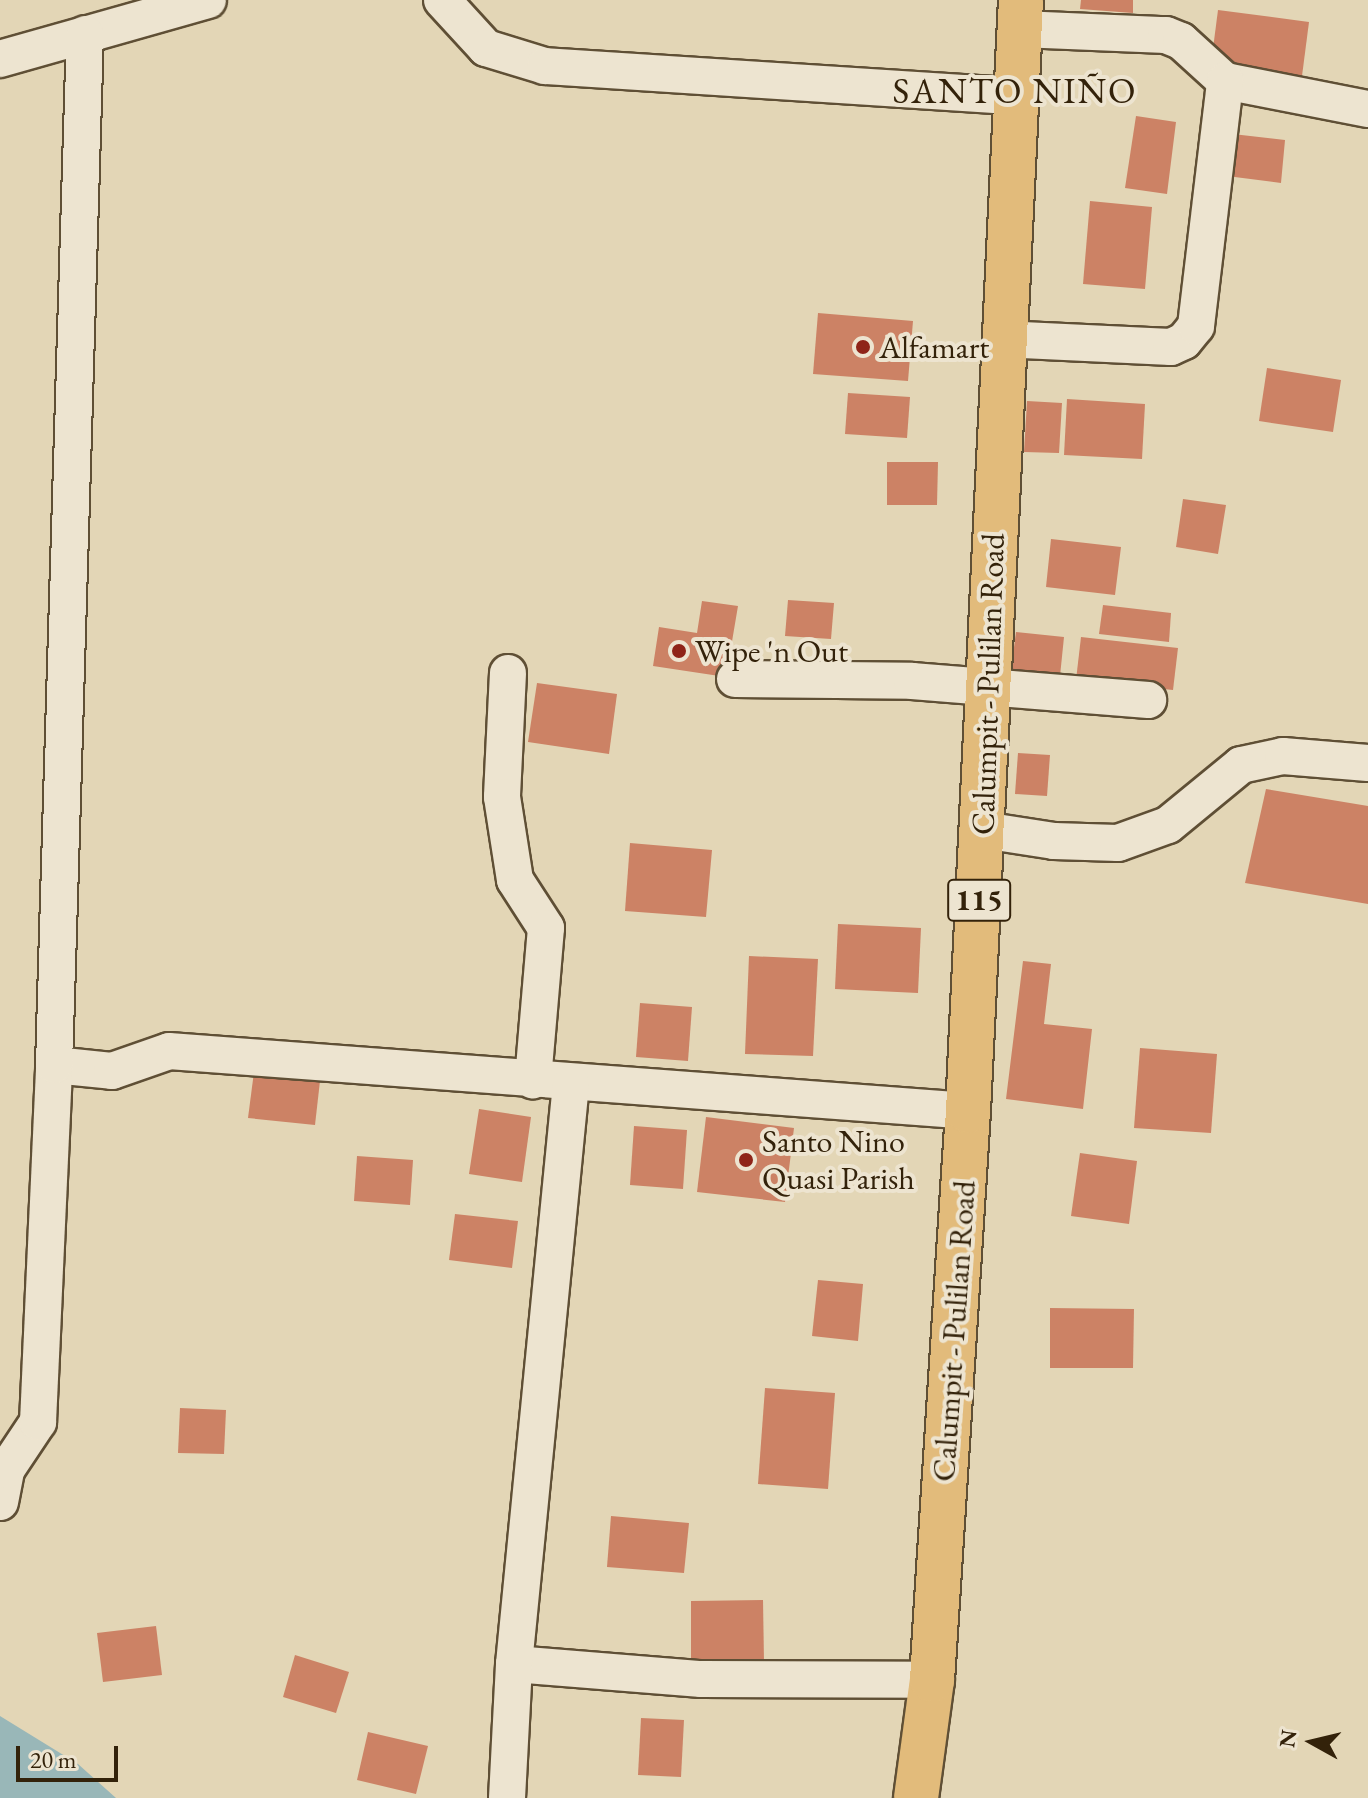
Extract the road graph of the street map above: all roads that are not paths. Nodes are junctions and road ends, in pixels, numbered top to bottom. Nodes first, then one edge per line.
1 (208, 0) edge
2 (445, 1) edge
3 (1040, 15) edge
4 (85, 34) junction
5 (0, 59) edge
6 (1225, 81) junction
7 (1015, 96) junction
8 (1368, 109) edge
9 (1001, 339) junction
10 (508, 673) dead end
11 (735, 679) dead end
12 (989, 686) junction
13 (1148, 700) dead end
14 (1368, 763) edge
15 (983, 830) junction
16 (54, 1065) junction
17 (533, 1080) junction
18 (571, 1084) junction
19 (968, 1111) junction
20 (0, 1502) edge
21 (514, 1664) junction
22 (932, 1680) junction
23 (507, 1798) edge
24 (916, 1798) edge

1 - 4 street
2 - 7 street
3 - 6 street
3 - 7 main road, Calumpit - Pulilan Road / 115
4 - 5 street
4 - 16 street
6 - 8 street
6 - 9 street
7 - 9 main road, Calumpit - Pulilan Road / 115
9 - 12 main road, Calumpit - Pulilan Road / 115
10 - 17 street
11 - 12 street
12 - 13 street
12 - 15 main road, Calumpit - Pulilan Road / 115
14 - 15 street
15 - 19 main road, Calumpit - Pulilan Road / 115
16 - 17 street
16 - 20 street
17 - 18 street
18 - 19 street
18 - 21 street
19 - 22 main road, Calumpit - Pulilan Road / 115
21 - 22 street
21 - 23 street
22 - 24 main road, Calumpit - Pulilan Road / 115

